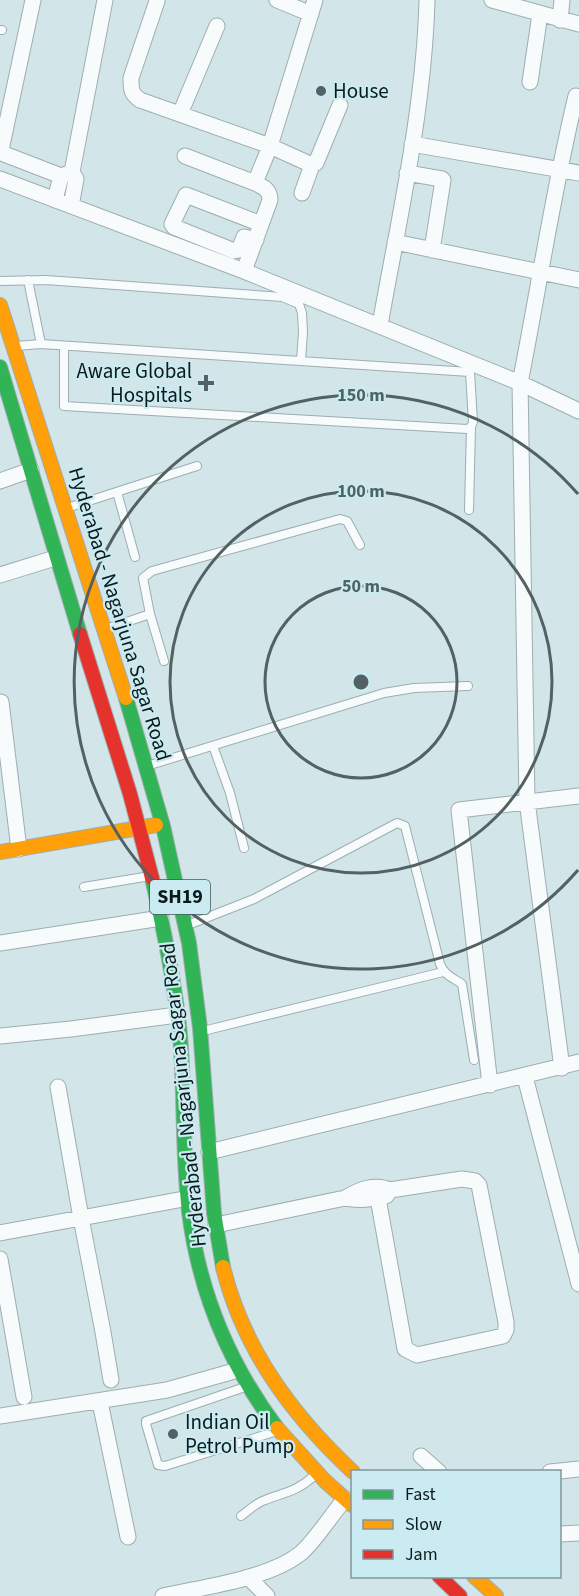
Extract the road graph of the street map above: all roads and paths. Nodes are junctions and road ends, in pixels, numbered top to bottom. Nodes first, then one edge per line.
1 (33, 0) edge
2 (105, 0) edge
3 (277, 0) edge
4 (427, 0) edge
5 (562, 0) edge
6 (157, 1) edge
7 (498, 1) edge
8 (525, 5) edge
9 (313, 7) edge
10 (540, 14) junction
11 (560, 20) junction
12 (579, 24) edge
13 (217, 26) dead end
14 (530, 82) dead end
15 (576, 96) dead end
16 (340, 105) dead end
17 (180, 114) junction
18 (412, 144) junction
19 (270, 146) junction
20 (185, 156) dead end
21 (312, 165) junction
22 (559, 169) junction
23 (579, 173) edge
24 (67, 174) junction
25 (411, 174) junction
26 (0, 179) edge
27 (255, 183) junction
28 (302, 193) dead end
29 (56, 200) junction
30 (71, 206) junction
31 (407, 220) dead end
32 (261, 224) junction
33 (256, 240) junction
34 (395, 242) junction
35 (432, 250) junction
36 (244, 271) junction
37 (542, 273) junction
38 (28, 280) junction
39 (579, 280) edge
40 (0, 281) edge
41 (0, 305) edge
42 (380, 325) junction
43 (41, 344) junction
44 (12, 346) junction
45 (64, 346) junction
46 (301, 361) junction
47 (0, 368) edge
48 (471, 368) junction
49 (520, 383) junction
50 (6, 409) edge
51 (579, 411) edge
52 (471, 427) junction
53 (197, 466) dead end
54 (31, 470) junction
55 (0, 481) edge
56 (117, 492) junction
57 (65, 509) junction
58 (469, 510) dead end
59 (360, 545) dead end
60 (135, 557) dead end
61 (56, 558) junction
62 (0, 575) edge
63 (150, 614) junction
64 (104, 630) junction
65 (164, 661) dead end
66 (468, 686) dead end
67 (1, 702) edge
68 (213, 747) junction
69 (4, 763) edge
70 (146, 766) junction
71 (579, 796) edge
72 (527, 801) junction
73 (162, 824) junction
74 (140, 829) junction
75 (244, 848) dead end
76 (19, 849) junction
77 (0, 852) edge
78 (151, 876) junction
79 (84, 887) dead end
80 (161, 918) junction
81 (186, 926) junction
82 (0, 943) edge
83 (443, 972) junction
84 (177, 1015) junction
85 (201, 1032) junction
86 (0, 1036) edge
87 (474, 1060) dead end
88 (579, 1062) edge
89 (562, 1068) junction
90 (525, 1077) junction
91 (490, 1085) junction
92 (58, 1087) dead end
93 (209, 1152) junction
94 (384, 1194) junction
95 (189, 1198) junction
96 (81, 1218) junction
97 (216, 1224) junction
98 (0, 1233) edge
99 (0, 1259) edge
100 (578, 1276) edge
101 (238, 1370) junction
102 (111, 1380) dead end
103 (248, 1386) junction
104 (24, 1397) dead end
105 (100, 1402) junction
106 (0, 1416) edge
107 (279, 1430) junction
108 (421, 1456) dead end
109 (579, 1469) edge
110 (351, 1470) edge
111 (438, 1470) edge
112 (561, 1471) edge
113 (317, 1473) junction
114 (349, 1502) edge
115 (241, 1516) dead end
116 (579, 1533) edge
117 (561, 1534) edge
118 (128, 1537) dead end
119 (248, 1577) junction
120 (441, 1578) edge
121 (465, 1578) edge
122 (476, 1578) edge
123 (457, 1595) edge
124 (163, 1596) edge
125 (267, 1596) edge
126 (496, 1596) edge

1 - 24 street
2 - 24 street
3 - 9 street
4 - 18 street
5 - 11 street
6 - 17 street
7 - 8 street
8 - 10 street
9 - 19 street
10 - 11 street
10 - 14 street
11 - 12 street
13 - 17 street
15 - 22 street
16 - 21 street
17 - 19 street
18 - 22 street
18 - 25 street
19 - 21 street
19 - 27 street
20 - 27 street
21 - 28 street
22 - 23 street
22 - 37 street
24 - 29 street
24 - 30 street
25 - 31 street
25 - 34 street
25 - 35 street
26 - 29 street
27 - 32 street
29 - 30 street
30 - 36 street
32 - 33 street
32 - 33 street
33 - 36 street
34 - 35 street
34 - 42 street
35 - 37 street
36 - 42 street
37 - 39 street
37 - 49 street
38 - 40 lane
38 - 43 lane
38 - 46 lane
41 - 44 main road, Hyderabad - Nagarjuna Sagar Road / SH19
42 - 48 street
43 - 44 lane
43 - 45 lane
44 - 57 main road, Hyderabad - Nagarjuna Sagar Road / SH19
45 - 46 lane
45 - 52 lane
46 - 48 lane
47 - 50 main road, Hyderabad - Nagarjuna Sagar Road / SH19
48 - 49 street
48 - 52 lane
49 - 51 street
49 - 72 street
50 - 54 main road, Hyderabad - Nagarjuna Sagar Road / SH19
52 - 58 lane
53 - 56 lane
54 - 55 street
54 - 61 main road, Hyderabad - Nagarjuna Sagar Road / SH19
56 - 57 lane
56 - 60 lane
57 - 64 main road, Hyderabad - Nagarjuna Sagar Road / SH19
59 - 63 lane
61 - 62 street
61 - 74 main road, Hyderabad - Nagarjuna Sagar Road / SH19
63 - 64 lane
63 - 65 lane
64 - 70 main road, Hyderabad - Nagarjuna Sagar Road / SH19
66 - 68 lane
67 - 69 street
68 - 70 lane
68 - 75 lane
69 - 76 street
70 - 73 main road, Hyderabad - Nagarjuna Sagar Road / SH19
71 - 72 street
72 - 89 street
72 - 91 street
73 - 74 main road
73 - 81 main road, Hyderabad - Nagarjuna Sagar Road / SH19
74 - 76 main road
74 - 78 main road, Hyderabad - Nagarjuna Sagar Road / SH19
76 - 77 main road
78 - 79 lane
78 - 80 main road, Hyderabad - Nagarjuna Sagar Road / SH19
80 - 82 street
80 - 84 main road, Hyderabad - Nagarjuna Sagar Road / SH19
81 - 83 lane
81 - 85 main road, Hyderabad - Nagarjuna Sagar Road / SH19
83 - 85 lane
83 - 87 lane
84 - 86 street
84 - 95 main road, Hyderabad - Nagarjuna Sagar Road / SH19
85 - 93 main road, Hyderabad - Nagarjuna Sagar Road / SH19
88 - 89 street
89 - 90 street
90 - 91 street
90 - 100 street
91 - 93 street
92 - 96 street
93 - 97 main road, Hyderabad - Nagarjuna Sagar Road / SH19
94 - 94 street
94 - 97 street
95 - 96 street
95 - 101 main road, Hyderabad - Nagarjuna Sagar Road / SH19
96 - 98 street
96 - 102 street
97 - 110 main road, Hyderabad - Nagarjuna Sagar Road / SH19
99 - 104 street
101 - 103 main road, Hyderabad - Nagarjuna Sagar Road / SH19
101 - 105 street
103 - 107 main road, Hyderabad - Nagarjuna Sagar Road / SH19
103 - 107 lane
105 - 106 street
105 - 118 street
107 - 113 main road, Hyderabad - Nagarjuna Sagar Road / SH19
108 - 111 street
109 - 112 street
113 - 114 main road, Hyderabad - Nagarjuna Sagar Road / SH19
113 - 115 lane
114 - 119 street
116 - 117 street
119 - 124 street
119 - 125 street
120 - 123 main road
121 - 123 street
122 - 126 main road

